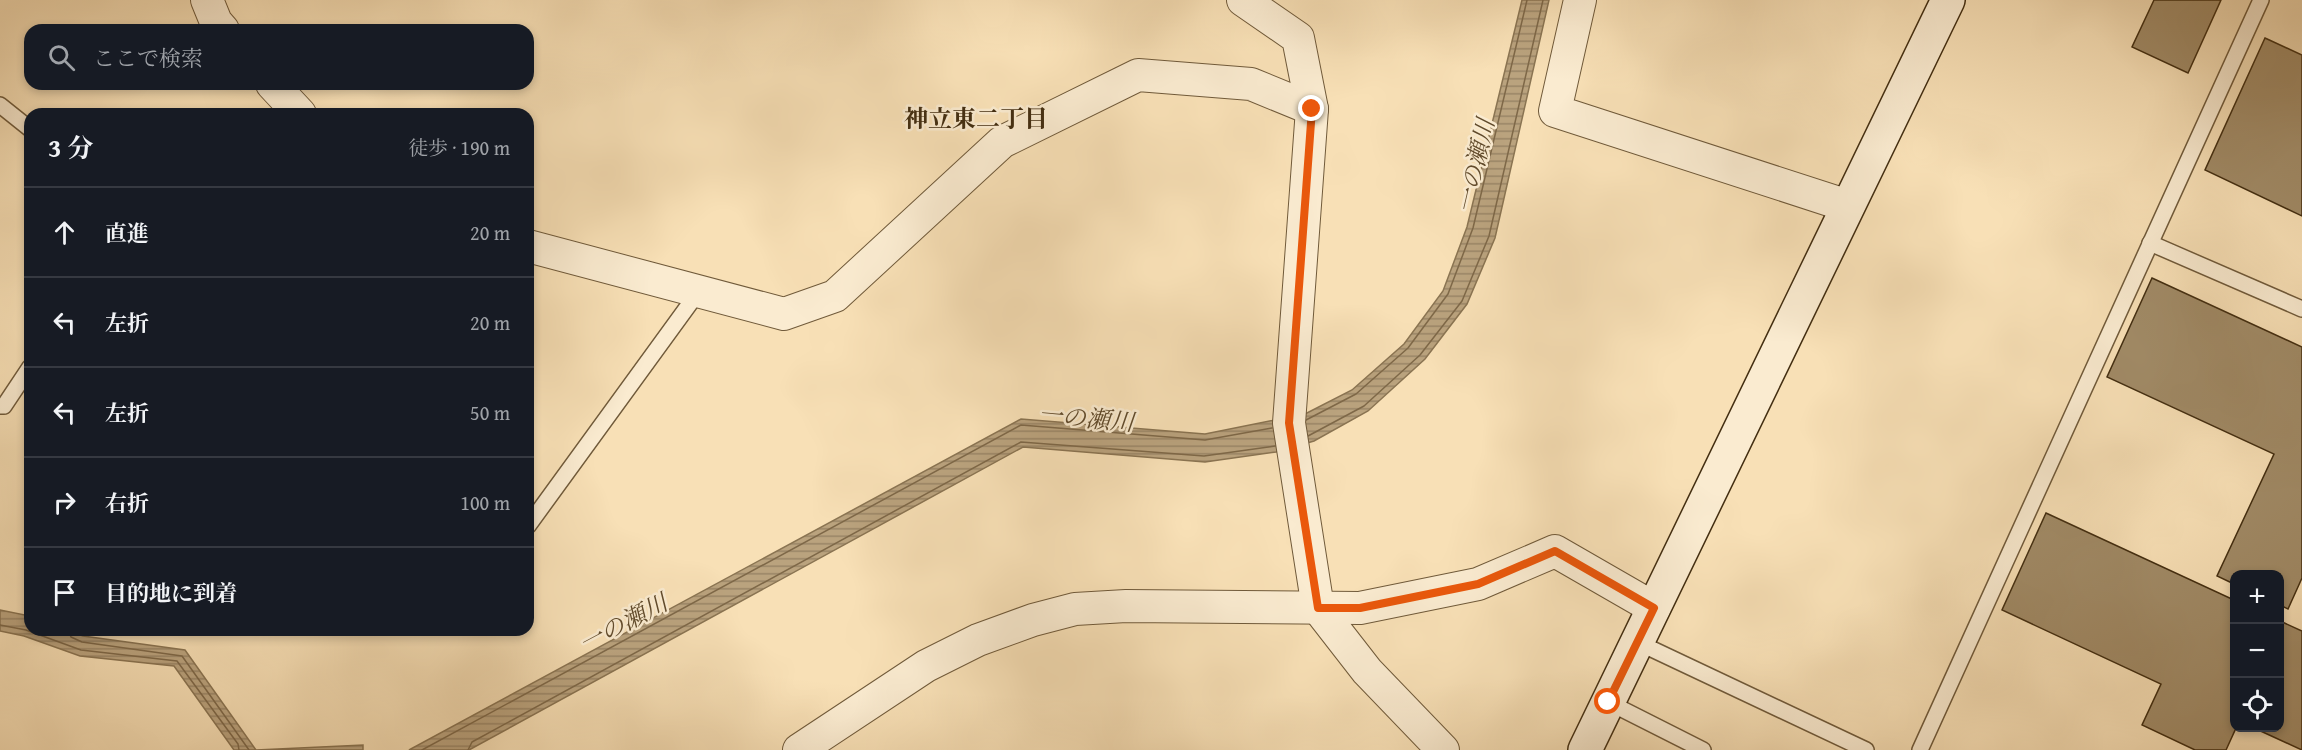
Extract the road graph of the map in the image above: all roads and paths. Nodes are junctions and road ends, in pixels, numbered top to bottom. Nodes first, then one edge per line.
1 (207, 0) edge
2 (1243, 0) edge
3 (1580, 0) edge
4 (1948, 0) edge
5 (2261, 0) edge
6 (218, 24) edge
7 (278, 90) edge
8 (0, 105) edge
9 (294, 108) edge
10 (1312, 109) junction
11 (24, 124) edge
12 (1848, 206) junction
13 (2150, 243) junction
14 (534, 248) edge
15 (699, 291) junction
16 (2302, 309) edge
17 (24, 376) edge
18 (0, 406) edge
19 (534, 518) edge
20 (1318, 608) junction
21 (1654, 608) junction
22 (1637, 642) junction
23 (1608, 702) junction
24 (799, 750) edge
25 (1443, 750) edge
26 (1585, 750) edge
27 (1703, 750) edge
28 (1866, 750) edge
29 (1920, 750) edge

1 - 6 street
2 - 10 street
3 - 12 street
4 - 12 street
5 - 13 lane
7 - 9 street
8 - 11 lane
10 - 15 street
10 - 20 street
12 - 21 street
13 - 16 lane
13 - 29 lane
14 - 15 street
15 - 19 lane
17 - 18 lane
20 - 21 street
20 - 24 street
20 - 25 street
21 - 22 street
22 - 23 street
22 - 28 lane
23 - 26 street
23 - 27 lane

